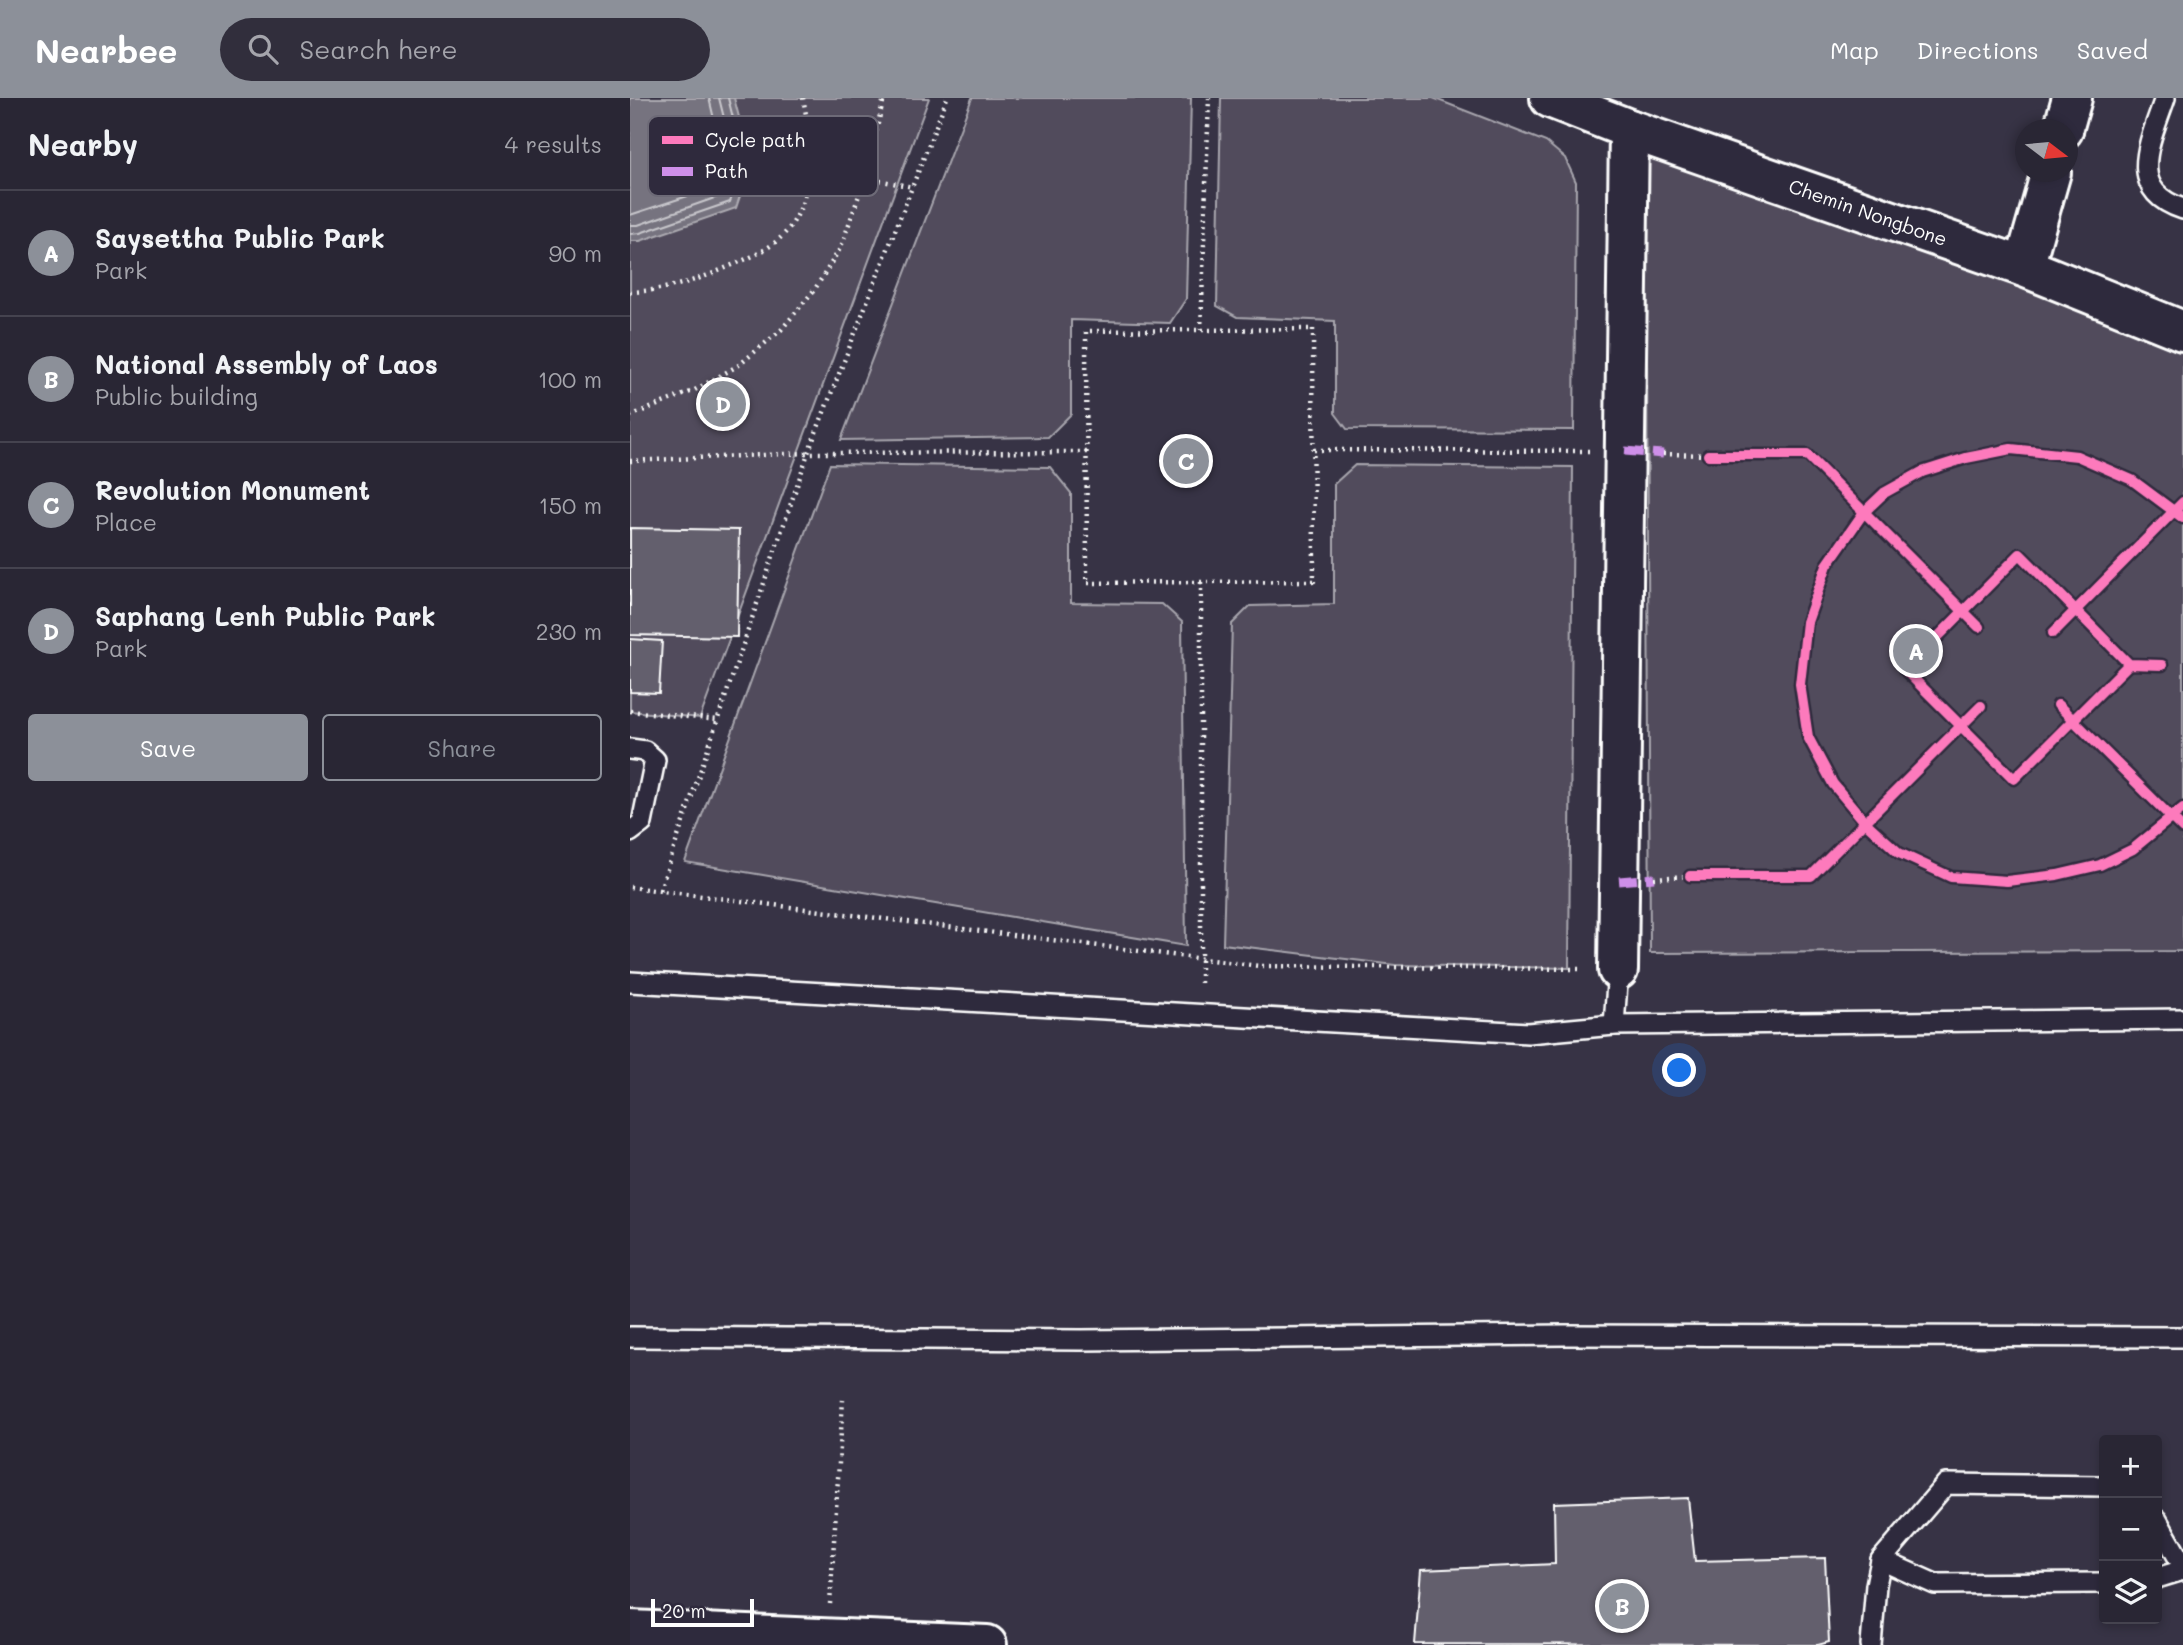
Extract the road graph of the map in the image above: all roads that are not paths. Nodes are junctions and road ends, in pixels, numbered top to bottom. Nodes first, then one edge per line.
1 (1550, 98) edge
2 (2072, 98) edge
3 (2165, 98) edge
4 (2066, 119) edge
5 (1629, 129) junction
6 (2048, 182) edge
7 (2183, 209) edge
8 (2024, 267) junction
9 (2183, 331) edge
10 (630, 749) edge
11 (630, 832) edge
12 (1618, 970) joint
13 (630, 982) edge
14 (2183, 1019) edge
15 (1614, 1025) junction
16 (630, 1337) edge
17 (2183, 1337) edge
18 (2099, 1486) edge
19 (2162, 1529) edge
20 (1881, 1560) junction
21 (2183, 1568) edge
22 (2162, 1576) edge
23 (2099, 1583) edge
24 (630, 1630) edge
25 (988, 1645) edge
26 (1871, 1645) edge

1 - 5 street, Chemin Nongbone
2 - 4 street
3 - 7 lane
5 - 8 street, Chemin Nongbone
5 - 12 street
6 - 8 street
8 - 9 street, Chemin Nongbone
10 - 11 lane
12 - 15 lane
13 - 15 lane
14 - 15 lane
16 - 17 lane
18 - 20 lane
19 - 21 lane
20 - 23 lane
20 - 26 lane
21 - 22 lane
24 - 25 street

